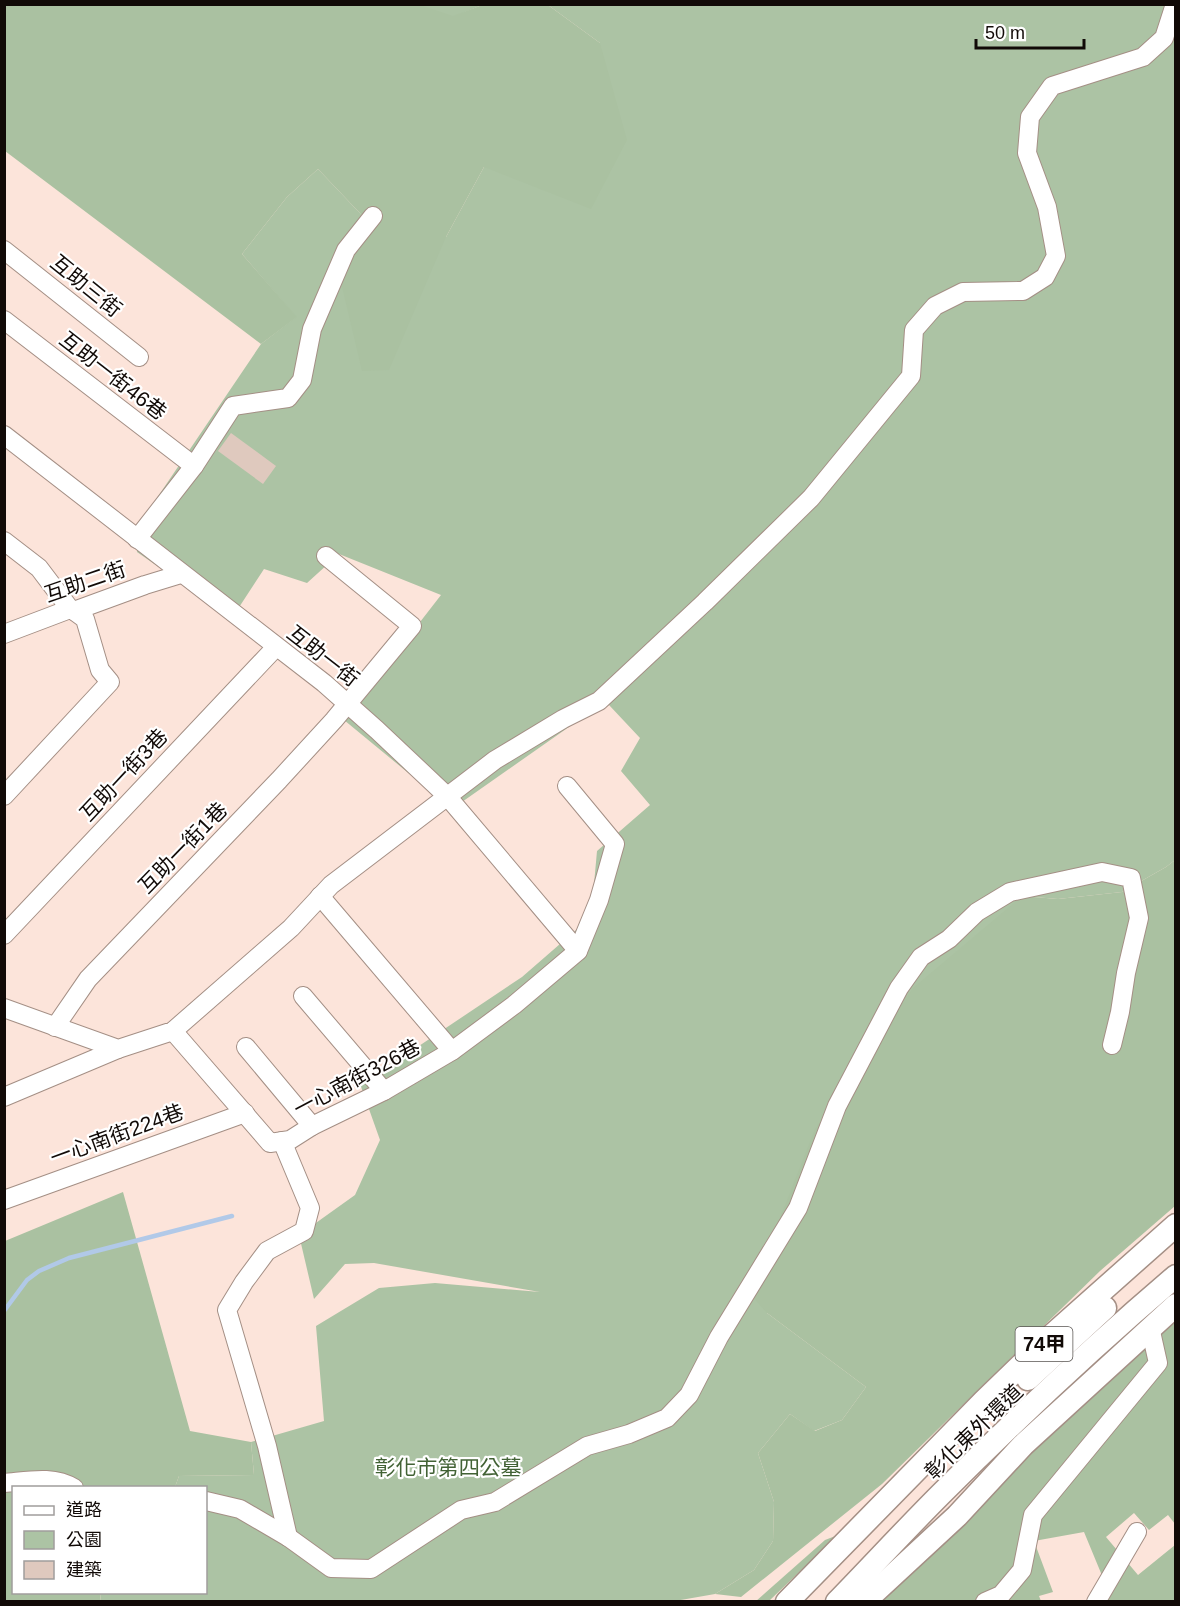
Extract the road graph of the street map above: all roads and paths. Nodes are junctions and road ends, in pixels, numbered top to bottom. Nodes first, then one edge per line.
1 (1175, 4) edge
2 (373, 216) dead end
3 (4, 250) edge
4 (4, 320) edge
5 (139, 357) dead end
6 (4, 435) edge
7 (194, 466) junction
8 (137, 539) junction
9 (4, 542) edge
10 (326, 556) dead end
11 (181, 574) junction
12 (72, 610) junction
13 (4, 634) edge
14 (276, 647) junction
15 (348, 704) junction
16 (567, 786) dead end
17 (4, 796) edge
18 (447, 796) junction
19 (320, 896) junction
20 (4, 935) edge
21 (578, 951) junction
22 (303, 996) dead end
23 (4, 1008) edge
24 (55, 1027) junction
25 (173, 1031) junction
26 (1112, 1046) dead end
27 (246, 1047) dead end
28 (118, 1049) junction
29 (452, 1052) junction
30 (384, 1091) junction
31 (4, 1097) edge
32 (245, 1113) junction
33 (312, 1126) junction
34 (282, 1141) junction
35 (4, 1200) edge
36 (1176, 1225) edge
37 (1176, 1245) edge
38 (1176, 1276) edge
39 (1176, 1305) edge
40 (1150, 1327) junction
41 (928, 1479) junction
42 (4, 1483) edge
43 (71, 1486) edge
44 (207, 1501) edge
45 (1137, 1532) dead end
46 (288, 1537) junction
47 (787, 1602) edge
48 (806, 1602) edge
49 (837, 1602) edge
50 (864, 1602) edge
51 (985, 1602) edge
52 (1096, 1602) edge

1 - 18 street
2 - 7 street
3 - 5 street, 互助三街
4 - 7 street, 互助一街46巷
6 - 8 street, 互助一街
7 - 8 street
8 - 11 street, 互助一街
9 - 12 street
10 - 15 street, 互助一街1巷
11 - 12 street, 互助二街
11 - 14 street, 互助一街
12 - 13 street, 互助二街
12 - 17 street
14 - 15 street, 互助一街
14 - 20 street, 互助一街3巷
15 - 18 street, 互助一街
15 - 24 street, 互助一街1巷
16 - 21 street
18 - 19 street
18 - 21 street, 互助一街
19 - 25 street
19 - 29 street
21 - 29 street, 一心南街326巷
22 - 30 street
23 - 24 street
24 - 28 street
25 - 28 street
25 - 32 street, 一心南街326巷
26 - 46 street
27 - 33 street
28 - 31 street
29 - 30 street, 一心南街326巷
30 - 33 street, 一心南街326巷
32 - 34 street, 一心南街326巷
32 - 35 street, 一心南街224巷
33 - 34 street, 一心南街326巷
34 - 46 street
36 - 41 main road, 74甲
37 - 41 main road, 彰化東外環道 / 74甲
38 - 41 main road, 彰化東外環道 / 74甲
39 - 40 main road, 74甲
40 - 50 main road, 74甲
40 - 51 street
41 - 47 main road, 74甲
41 - 48 main road, 彰化東外環道 / 74甲
41 - 49 main road, 彰化東外環道 / 74甲
42 - 43 street
44 - 46 street
45 - 52 street

